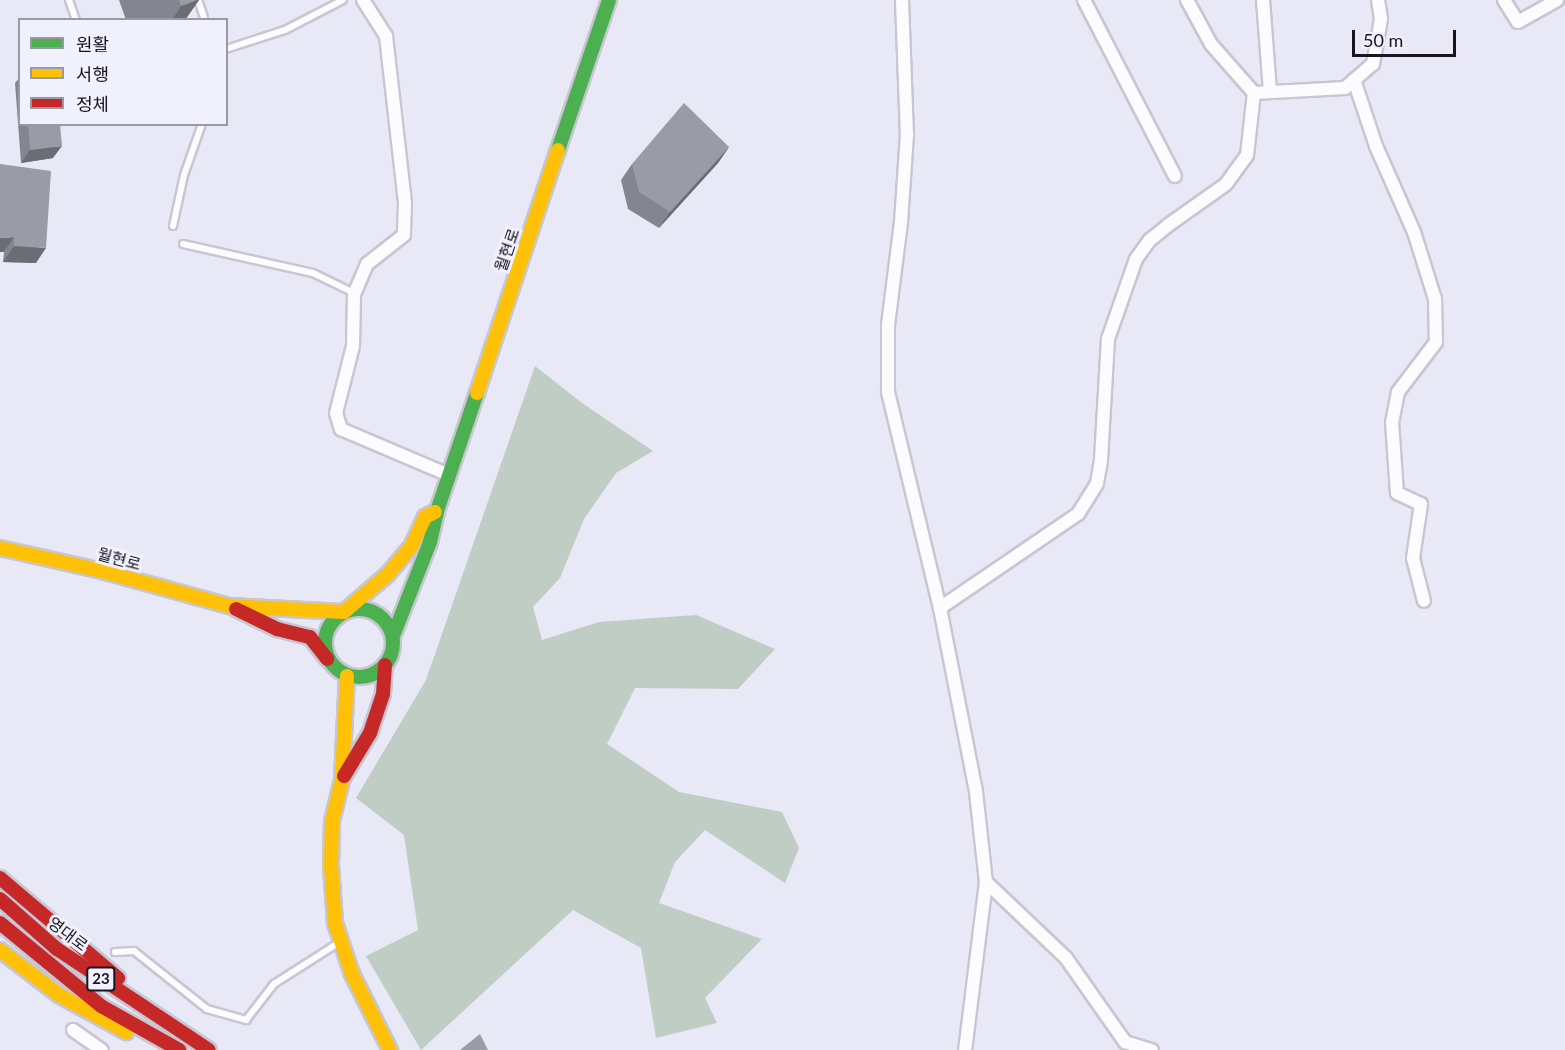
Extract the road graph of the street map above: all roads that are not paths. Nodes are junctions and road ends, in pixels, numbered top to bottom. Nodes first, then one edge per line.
1 (69, 0) edge
2 (198, 0) edge
3 (343, 0) edge
4 (363, 0) edge
5 (609, 0) edge
6 (903, 0) edge
7 (1084, 0) edge
8 (1187, 0) edge
9 (1263, 0) edge
10 (1378, 0) edge
11 (1504, 0) edge
12 (1557, 0) edge
13 (204, 17) dead end
14 (75, 18) edge
15 (228, 48) edge
16 (1354, 80) junction
17 (1270, 92) junction
18 (1254, 93) junction
19 (201, 126) edge
20 (1175, 176) dead end
21 (173, 226) dead end
22 (183, 244) dead end
23 (354, 294) junction
24 (449, 475) junction
25 (436, 511) junction
26 (0, 548) edge
27 (1424, 601) dead end
28 (228, 606) junction
29 (940, 608) junction
30 (344, 612) junction
31 (393, 636) junction
32 (330, 662) junction
33 (386, 665) junction
34 (347, 676) junction
35 (342, 780) junction
36 (0, 878) edge
37 (986, 882) junction
38 (0, 899) edge
39 (0, 923) edge
40 (341, 942) junction
41 (0, 950) edge
42 (115, 952) dead end
43 (74, 1027) dead end
44 (186, 1035) junction
45 (102, 1050) edge
46 (178, 1050) edge
47 (209, 1050) edge
48 (390, 1050) edge
49 (964, 1050) edge
50 (1152, 1050) edge

1 - 14 lane
2 - 13 lane
3 - 15 lane
4 - 23 street
5 - 24 main road, 월현로
6 - 29 street
7 - 20 street
8 - 18 street
9 - 17 street
10 - 16 street
11 - 12 street
16 - 17 street
16 - 27 street
17 - 18 street
18 - 29 street
19 - 21 lane
22 - 23 lane
23 - 24 street
24 - 25 main road, 월현로
25 - 30 main road
25 - 31 main road
26 - 28 main road, 월현로
28 - 30 main road
28 - 32 main road
29 - 37 street
30 - 31 main road
30 - 32 main road
31 - 33 main road
32 - 34 main road
33 - 34 main road
33 - 35 main road
34 - 35 main road
35 - 40 main road
36 - 44 main road
37 - 49 street
37 - 50 street
38 - 44 main road, 영대로 / 23
39 - 46 main road, 영대로 / 23
40 - 42 lane
40 - 48 main road
41 - 46 main road
43 - 45 street
44 - 47 main road, 영대로 / 23

